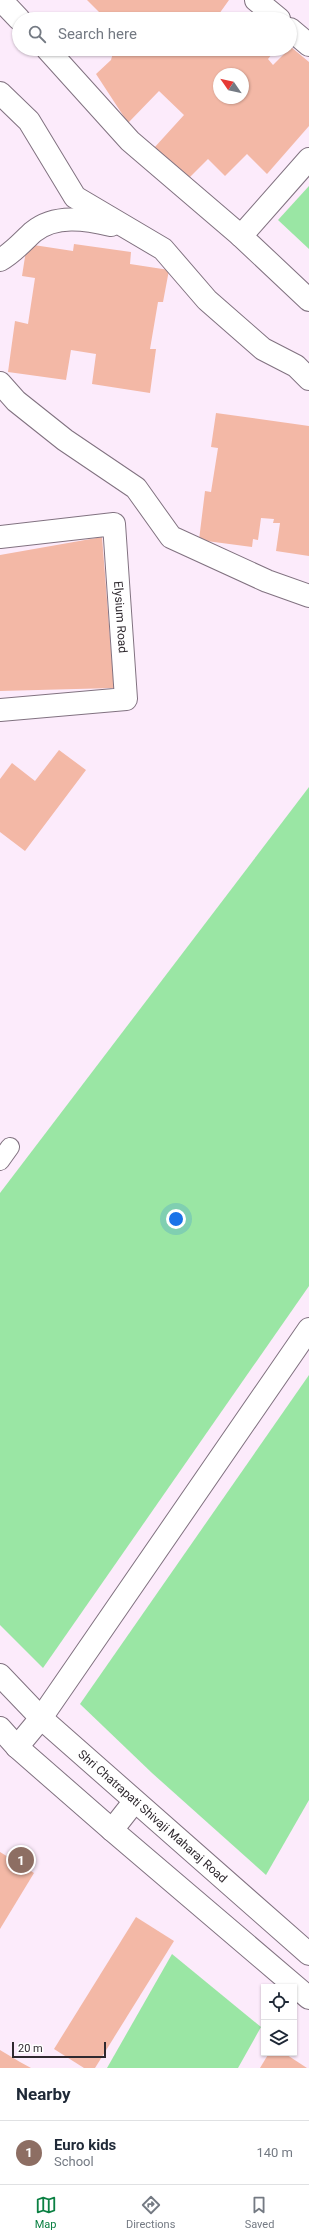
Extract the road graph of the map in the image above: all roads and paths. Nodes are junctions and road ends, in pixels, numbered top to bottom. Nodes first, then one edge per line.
1 (1, 0) edge
2 (256, 0) edge
3 (12, 12) edge
4 (271, 12) edge
5 (297, 35) edge
6 (309, 45) edge
7 (53, 56) edge
8 (0, 93) edge
9 (309, 159) edge
10 (127, 229) junction
11 (241, 236) junction
12 (0, 260) edge
13 (309, 300) edge
14 (309, 379) edge
15 (0, 384) edge
16 (0, 537) edge
17 (309, 596) edge
18 (0, 710) edge
19 (309, 1329) edge
20 (0, 1675) edge
21 (41, 1718) junction
22 (0, 1728) edge
23 (17, 1747) junction
24 (134, 1802) junction
25 (112, 1830) junction
26 (309, 1954) edge
27 (309, 1998) edge

1 - 3 street
2 - 4 street
5 - 6 street
7 - 11 street
8 - 10 street
9 - 11 street
10 - 12 street
10 - 14 street
11 - 13 street
15 - 17 street
16 - 18 street, Elysium Road
19 - 21 street
20 - 21 street, Shri Chatrapati Shivaji Maharaj Road
21 - 23 street
21 - 24 street, Shri Chatrapati Shivaji Maharaj Road
22 - 23 street
23 - 25 street
24 - 25 street
24 - 26 street, Shri Chatrapati Shivaji Maharaj Road
25 - 27 street

